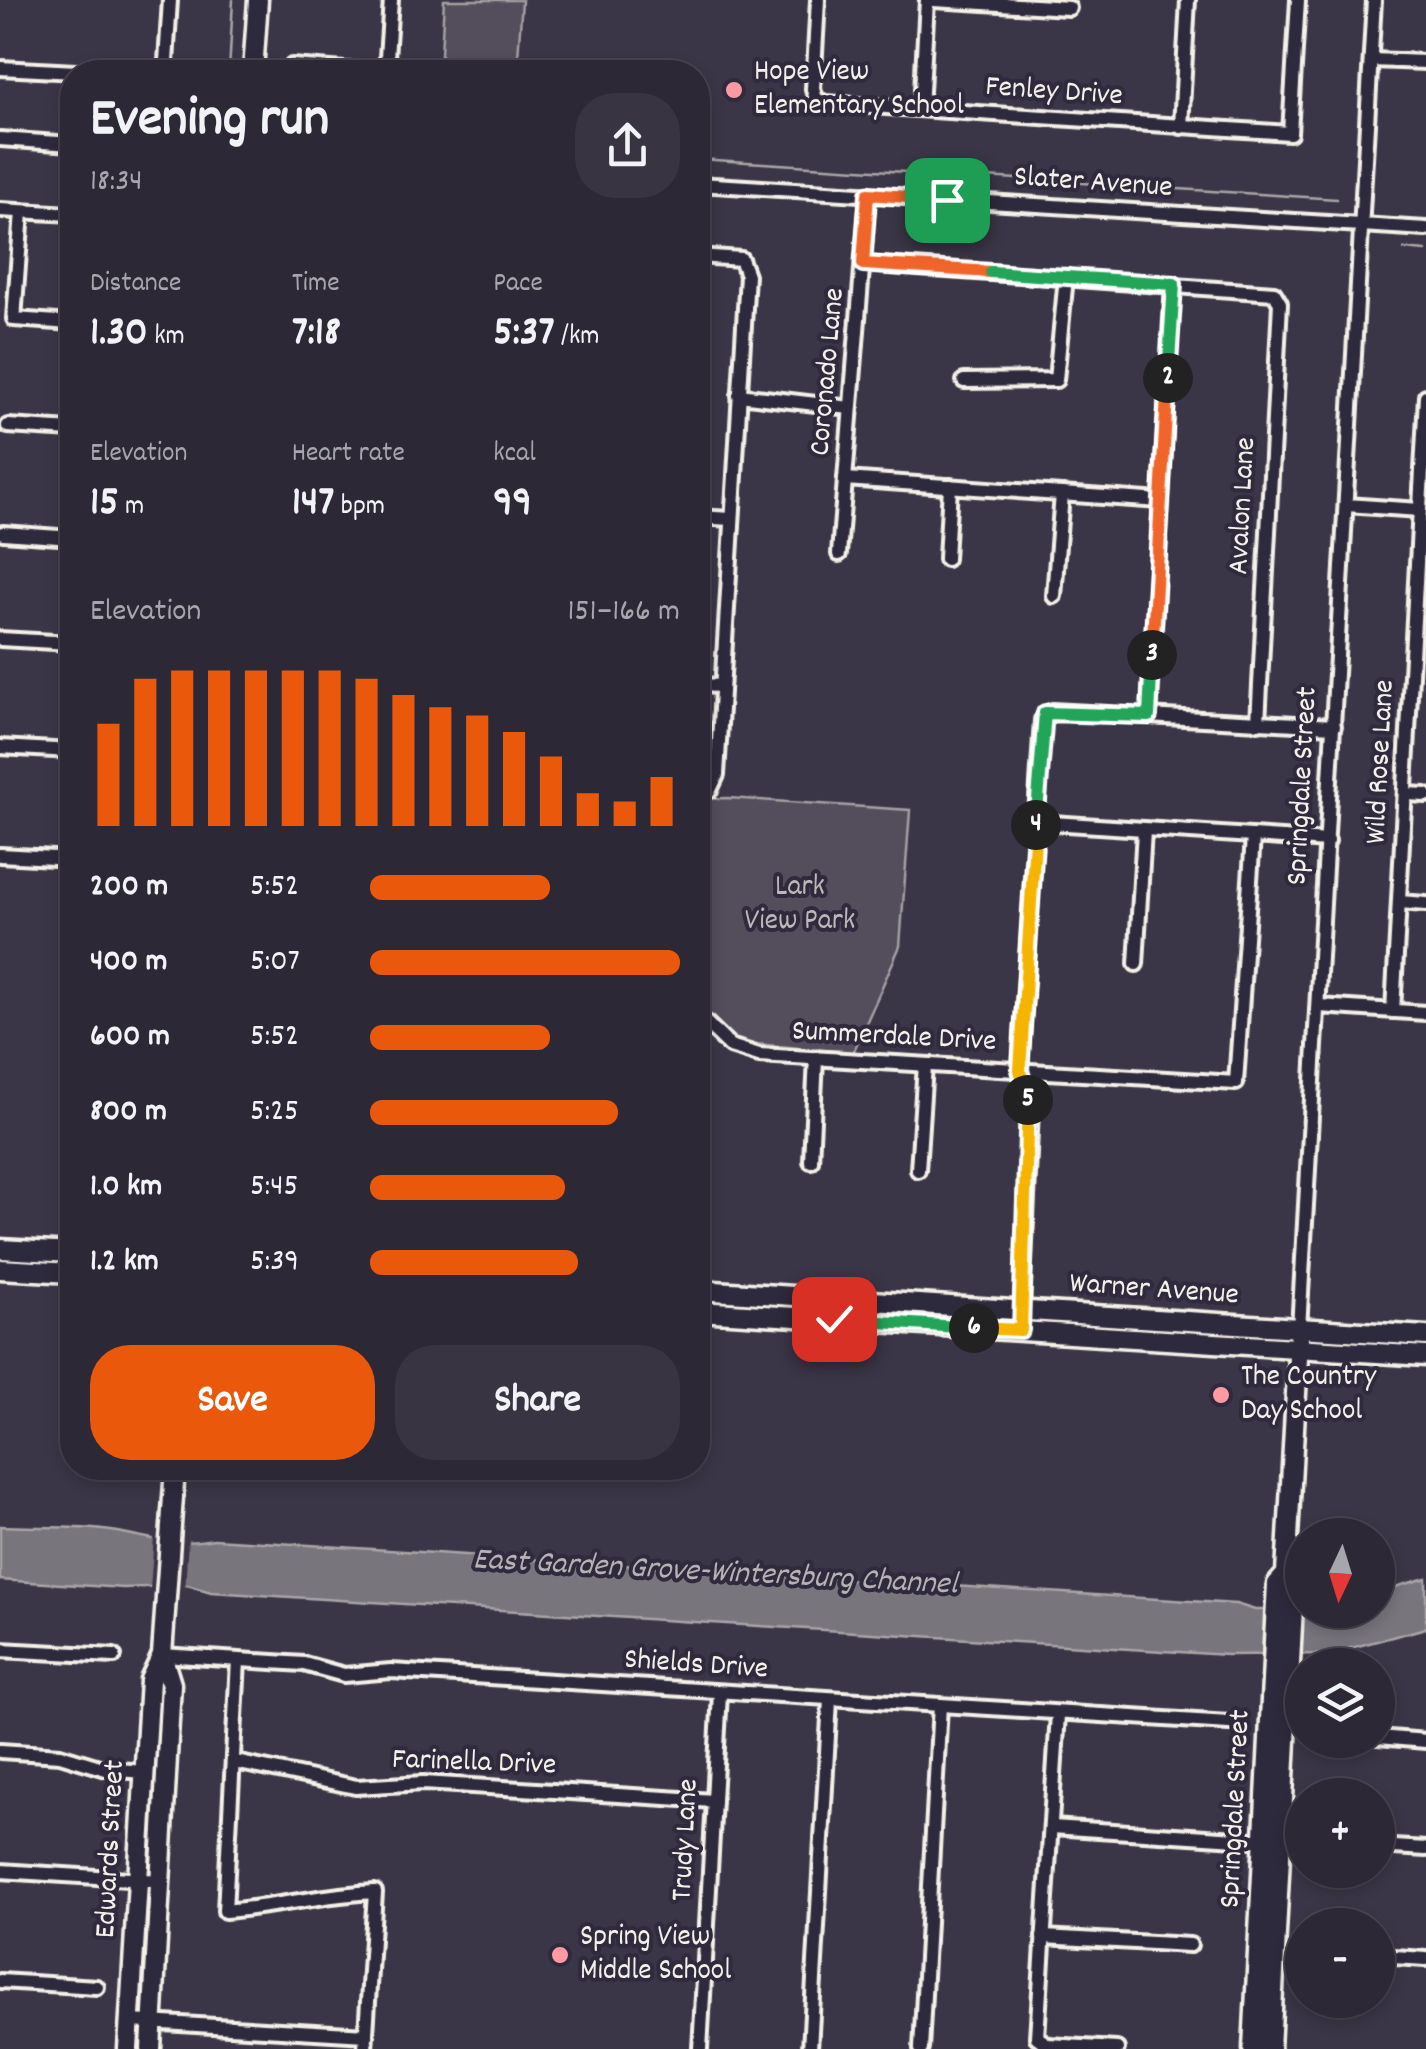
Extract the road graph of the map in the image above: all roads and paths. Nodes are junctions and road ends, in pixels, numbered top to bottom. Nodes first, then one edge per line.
1 (170, 0) edge
2 (258, 0) edge
3 (390, 0) edge
4 (818, 0) edge
5 (930, 0) edge
6 (1188, 0) edge
7 (1298, 0) edge
8 (1374, 0) edge
9 (1068, 8) dead end
10 (166, 60) edge
11 (254, 60) edge
12 (387, 60) edge
13 (1371, 60) junction
14 (1426, 62) edge
15 (0, 68) edge
16 (60, 71) edge
17 (921, 109) junction
18 (1181, 126) junction
19 (0, 139) edge
20 (60, 143) edge
21 (710, 185) edge
22 (868, 194) junction
23 (0, 210) edge
24 (22, 212) junction
25 (60, 214) edge
26 (1362, 225) junction
27 (1426, 229) edge
28 (710, 257) edge
29 (863, 264) junction
30 (1066, 277) junction
31 (1174, 284) junction
32 (60, 322) edge
33 (964, 381) dead end
34 (739, 394) junction
35 (1426, 396) edge
36 (850, 408) junction
37 (8, 426) dead end
38 (60, 429) edge
39 (845, 478) junction
40 (950, 486) junction
41 (1062, 494) junction
42 (1161, 501) junction
43 (1346, 505) junction
44 (1420, 510) junction
45 (710, 518) edge
46 (731, 519) junction
47 (4, 534) dead end
48 (60, 537) edge
49 (838, 554) dead end
50 (946, 559) dead end
51 (1054, 596) dead end
52 (0, 638) edge
53 (60, 642) edge
54 (710, 686) edge
55 (722, 686) junction
56 (1149, 716) junction
57 (1258, 723) junction
58 (1334, 726) junction
59 (0, 746) edge
60 (60, 751) edge
61 (710, 784) edge
62 (1406, 794) junction
63 (1426, 795) edge
64 (1036, 822) junction
65 (1144, 830) junction
66 (1252, 837) junction
67 (1328, 841) junction
68 (0, 855) edge
69 (60, 859) edge
70 (1399, 902) junction
71 (1426, 904) edge
72 (1136, 964) dead end
73 (1319, 1006) junction
74 (1393, 1011) junction
75 (1426, 1013) edge
76 (710, 1027) edge
77 (816, 1058) junction
78 (925, 1065) junction
79 (1020, 1070) junction
80 (811, 1160) dead end
81 (918, 1170) dead end
82 (60, 1253) edge
83 (1, 1254) edge
84 (60, 1270) edge
85 (710, 1291) edge
86 (1022, 1310) junction
87 (710, 1312) edge
88 (1176, 1322) junction
89 (1021, 1330) junction
90 (1102, 1335) junction
91 (1426, 1336) edge
92 (1299, 1338) junction
93 (1426, 1356) edge
94 (174, 1480) edge
95 (0, 1650) edge
96 (162, 1655) junction
97 (114, 1656) dead end
98 (238, 1660) junction
99 (720, 1693) junction
100 (830, 1700) junction
101 (940, 1706) junction
102 (1058, 1714) junction
103 (1229, 1724) dead end
104 (1395, 1738) edge
105 (1426, 1740) edge
106 (0, 1751) edge
107 (234, 1762) junction
108 (144, 1772) junction
109 (714, 1801) junction
110 (1052, 1827) junction
111 (1272, 1841) junction
112 (1395, 1847) edge
113 (1426, 1849) edge
114 (0, 1871) edge
115 (137, 1880) junction
116 (162, 1881) junction
117 (1043, 1936) junction
118 (1190, 1944) dead end
119 (1395, 1957) edge
120 (1426, 1959) edge
121 (0, 1981) edge
122 (96, 1987) dead end
123 (130, 2021) junction
124 (153, 2022) junction
125 (366, 2042) edge
126 (128, 2049) edge
127 (151, 2049) edge
128 (700, 2049) edge
129 (810, 2049) edge
130 (921, 2049) edge
131 (1117, 2049) edge
132 (1252, 2049) edge
133 (1270, 2049) edge

1 - 10 street
2 - 11 main road
3 - 12 street
4 - 17 street, Fenley Drive
5 - 9 street
5 - 17 street
6 - 18 street
7 - 18 street, Fenley Drive
8 - 13 street, Springdale Street
13 - 14 street
13 - 26 street, Springdale Street
15 - 16 street
17 - 18 street, Fenley Drive
19 - 20 street
21 - 22 street, Slater Avenue
22 - 26 street, Slater Avenue
22 - 29 street, Coronado Lane
23 - 24 street
24 - 25 street
24 - 32 street
26 - 27 street, Slater Avenue
26 - 43 street, Springdale Street
28 - 34 street
29 - 30 street
29 - 36 street, Coronado Lane
30 - 31 street
30 - 33 street
31 - 42 street
31 - 57 street, Avalon Lane
34 - 36 street
34 - 46 street
35 - 44 street, Wild Rose Lane
36 - 39 street, Coronado Lane
37 - 38 street
39 - 40 street
39 - 49 street, Coronado Lane
40 - 41 street
40 - 50 street
41 - 42 street
41 - 51 street
42 - 56 street
43 - 44 street
43 - 58 street, Springdale Street
44 - 62 street, Wild Rose Lane
45 - 46 street
46 - 55 street
47 - 48 street
52 - 53 street
54 - 55 street
55 - 61 street
56 - 57 street
56 - 64 street
57 - 58 street
58 - 67 street, Springdale Street
59 - 60 street
62 - 63 street
62 - 70 street, Wild Rose Lane
64 - 65 street
64 - 79 street
65 - 66 street
65 - 72 street
66 - 67 street
66 - 79 street, Summerdale Drive
67 - 73 street, Springdale Street
68 - 69 street
70 - 71 street
70 - 74 street, Wild Rose Lane
73 - 74 street
73 - 92 street, Springdale Street
74 - 75 street
76 - 77 street, Summerdale Drive
77 - 78 street, Summerdale Drive
77 - 80 street
78 - 79 street, Summerdale Drive
78 - 81 street
79 - 86 street
82 - 83 main road
83 - 84 main road
85 - 86 main road, Warner Avenue
86 - 88 main road, Warner Avenue
86 - 89 street
87 - 89 main road, Warner Avenue
88 - 90 main road
88 - 92 main road, Warner Avenue
89 - 90 main road, Warner Avenue
90 - 92 main road, Warner Avenue
91 - 92 main road, Warner Avenue
92 - 93 main road, Warner Avenue
92 - 111 main road, Springdale Street
94 - 96 main road, Edwards Street
95 - 97 street
96 - 98 street, Shields Drive
96 - 108 main road, Edwards Street
96 - 116 main road, Edwards Street
98 - 99 street, Shields Drive
98 - 107 street
99 - 100 street, Shields Drive
99 - 109 street, Trudy Lane
100 - 101 street, Shields Drive
100 - 129 street
101 - 102 street, Shields Drive
101 - 130 street
102 - 103 street, Shields Drive
102 - 110 street
104 - 105 street
106 - 108 street
107 - 109 street, Farinella Drive
107 - 125 street
108 - 115 main road, Edwards Street
109 - 128 street, Trudy Lane
110 - 111 street
110 - 117 street
111 - 132 main road, Springdale Street
111 - 133 main road, Springdale Street
112 - 113 street
114 - 115 street
115 - 116 street
115 - 123 main road, Edwards Street
116 - 124 main road, Edwards Street
117 - 118 street
117 - 131 street
119 - 120 street
121 - 122 street
123 - 124 street
123 - 126 main road, Edwards Street
124 - 125 street
124 - 127 main road, Edwards Street

